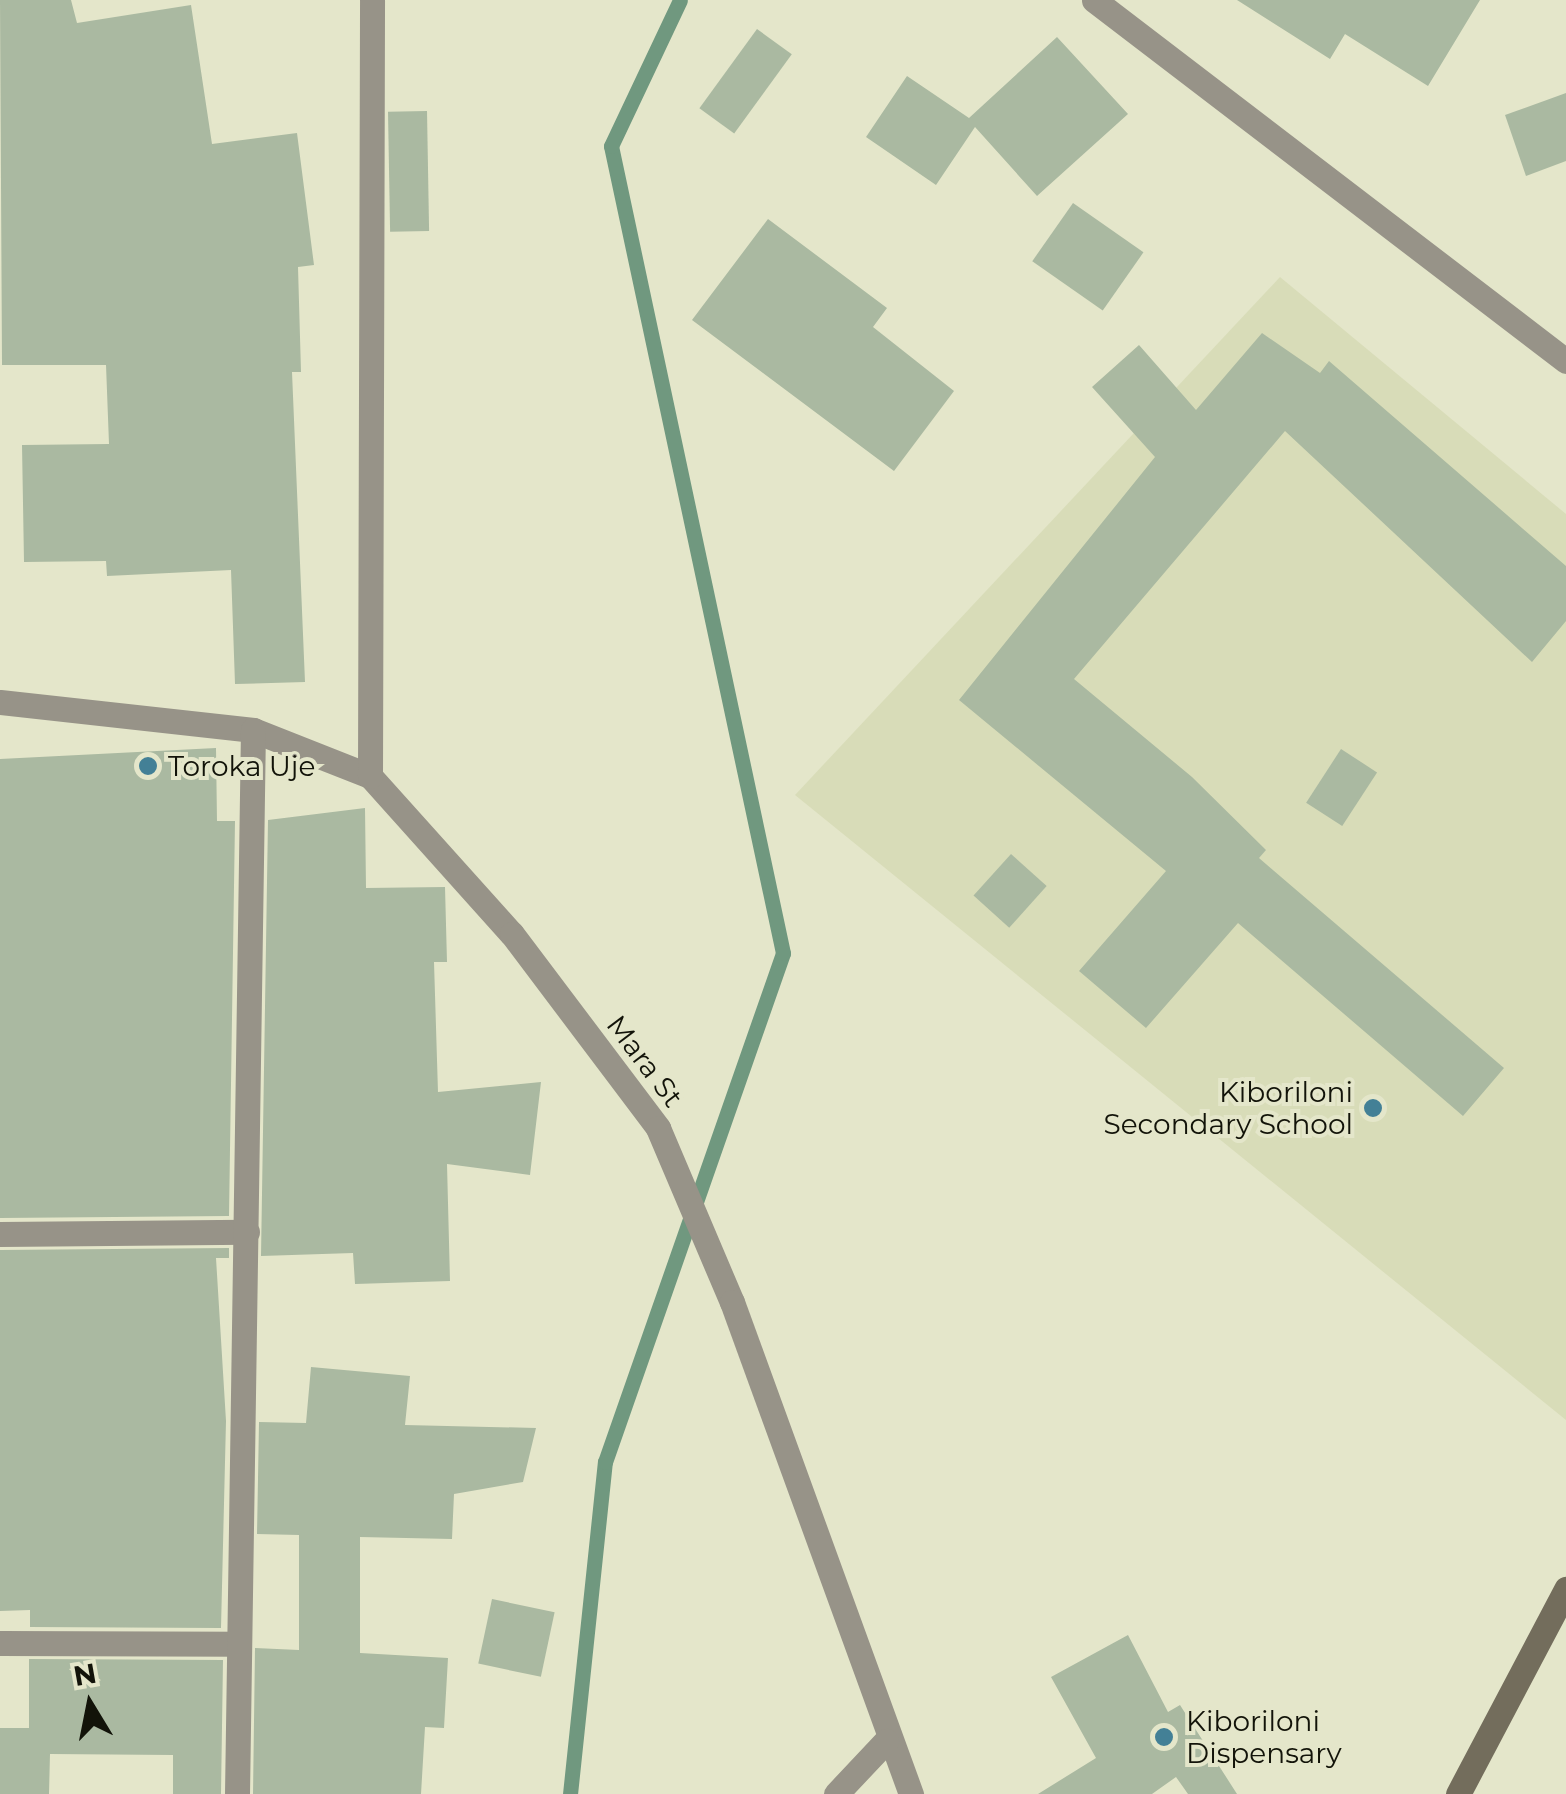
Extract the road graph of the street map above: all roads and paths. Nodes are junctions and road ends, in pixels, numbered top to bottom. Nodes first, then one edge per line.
1 (372, 0) edge
2 (1094, 0) edge
3 (1566, 362) edge
4 (0, 702) edge
5 (253, 730) junction
6 (370, 776) junction
7 (246, 1232) junction
8 (0, 1234) edge
9 (1566, 1589) edge
10 (0, 1643) edge
11 (240, 1644) junction
12 (886, 1741) junction
13 (238, 1794) edge
14 (836, 1794) edge
15 (911, 1794) edge
16 (1458, 1794) edge

1 - 6 street
2 - 3 street
4 - 5 street, Mara St
5 - 6 street, Mara St
5 - 7 street
6 - 12 street, Mara St
7 - 8 street
7 - 11 street
9 - 16 street
10 - 11 street
11 - 13 street
12 - 14 street
12 - 15 street, Mara St

